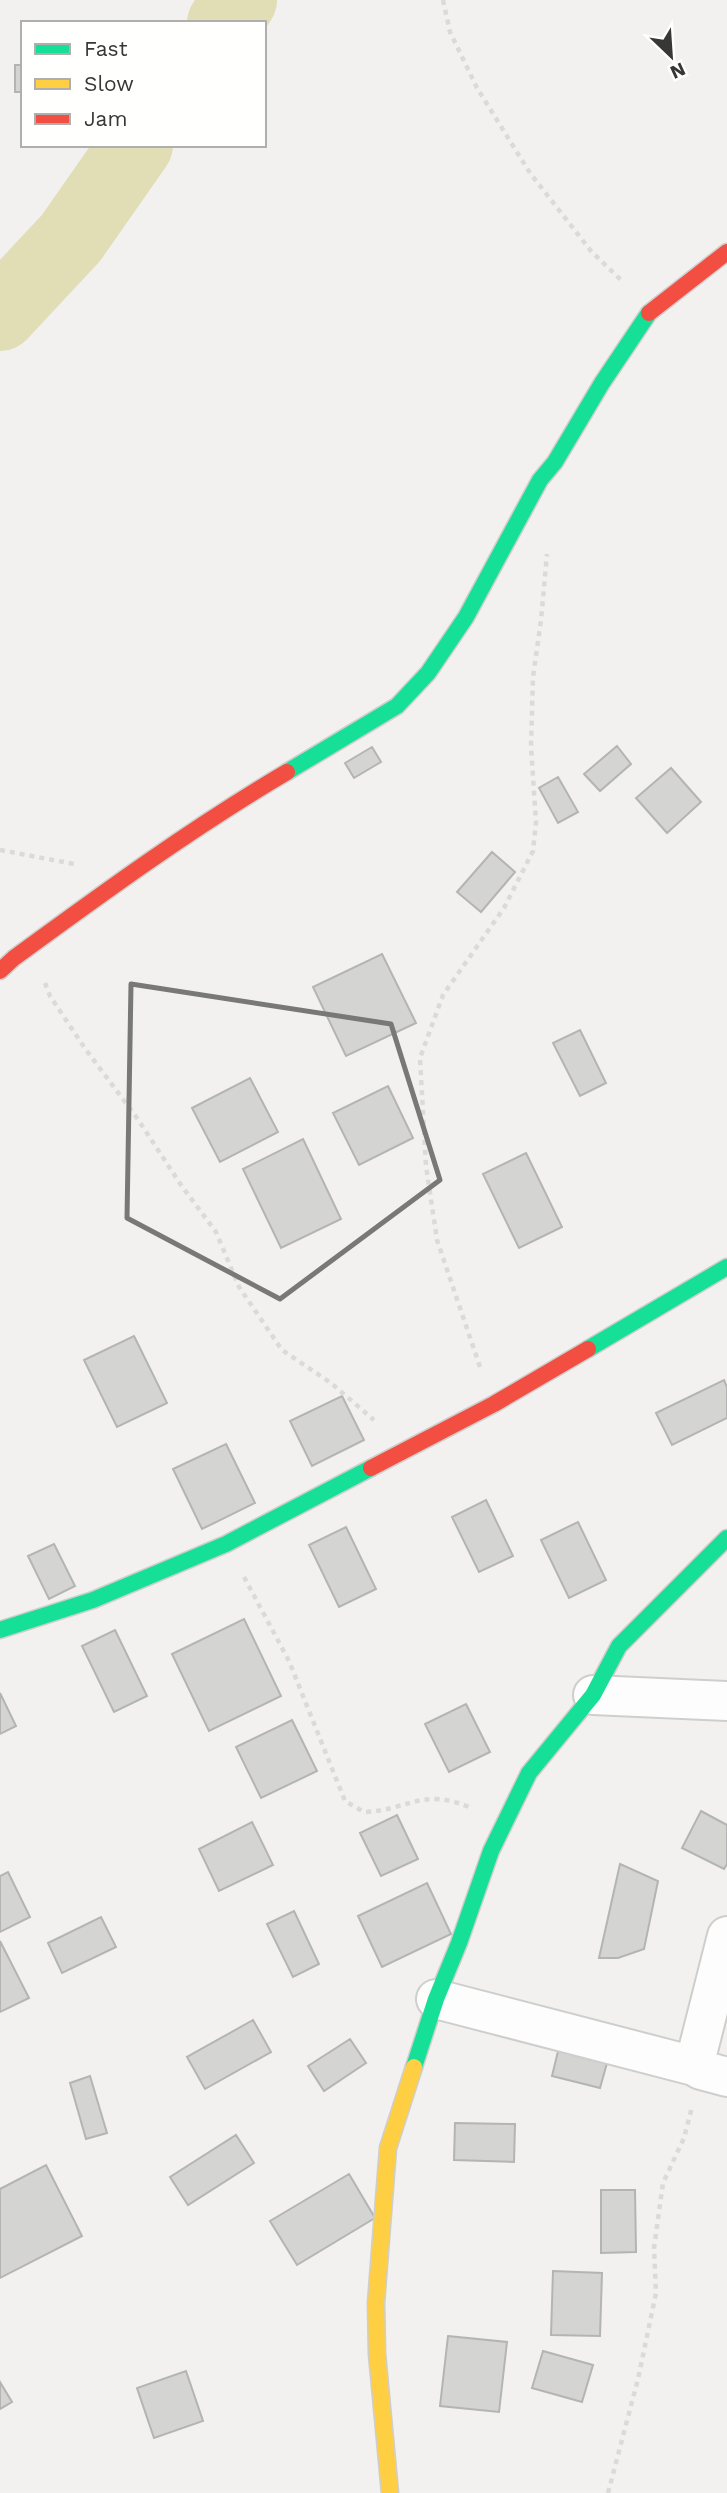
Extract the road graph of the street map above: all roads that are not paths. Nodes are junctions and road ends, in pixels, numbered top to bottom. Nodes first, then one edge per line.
1 (727, 252) edge
2 (0, 971) edge
3 (727, 1267) edge
4 (727, 1538) edge
5 (0, 1630) edge
6 (593, 1695) junction
7 (727, 1701) edge
8 (727, 1936) edge
9 (436, 1999) junction
10 (707, 2071) edge
11 (390, 2493) edge

1 - 2 street
3 - 5 street
4 - 6 street
6 - 7 street
6 - 9 street
8 - 10 street
9 - 10 street
9 - 11 street

